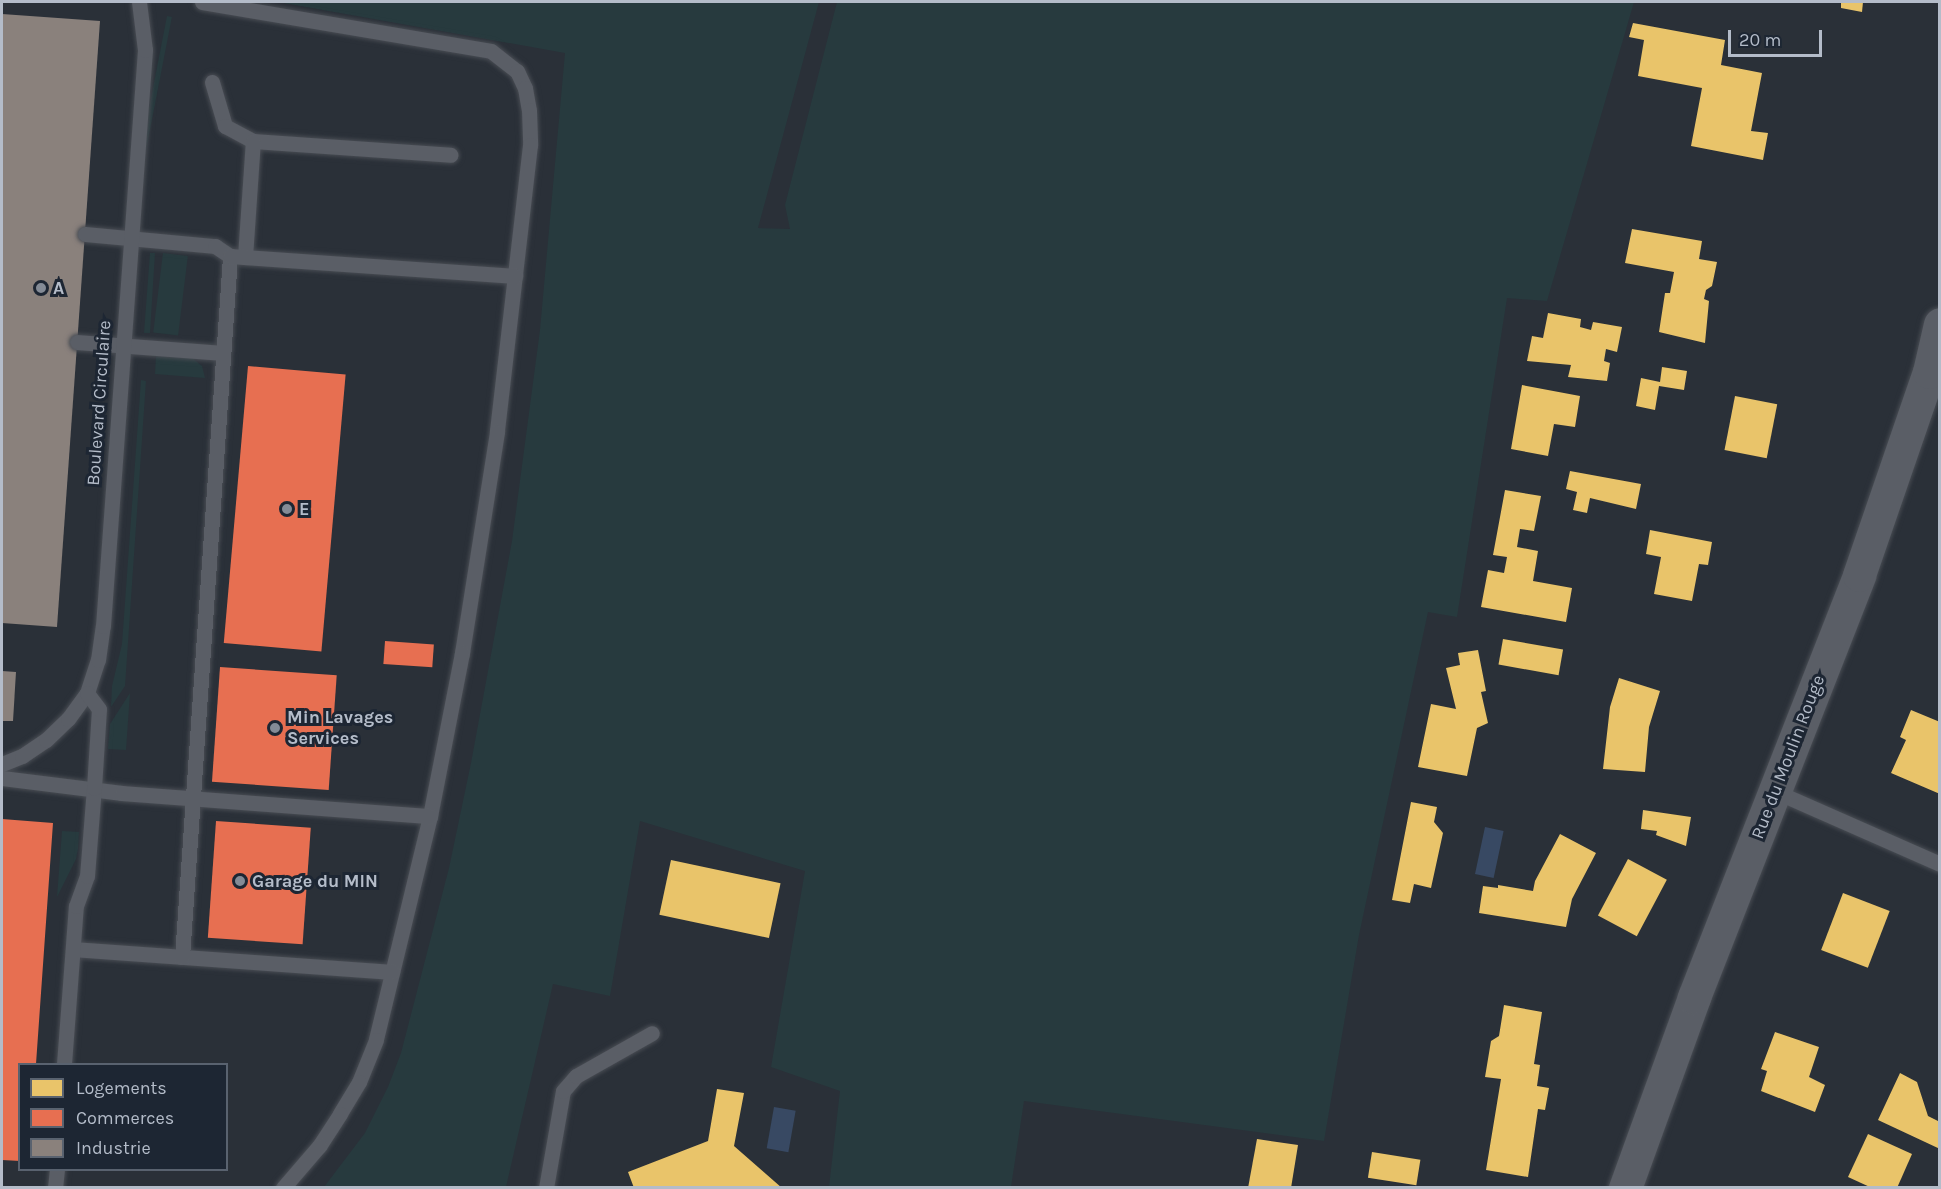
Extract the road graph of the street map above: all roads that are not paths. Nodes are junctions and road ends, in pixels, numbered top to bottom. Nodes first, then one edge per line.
1 (139, 2) edge
2 (202, 2) edge
3 (212, 82) dead end
4 (253, 141) junction
5 (451, 155) dead end
6 (85, 234) dead end
7 (130, 238) junction
8 (237, 257) junction
9 (515, 276) junction
10 (1940, 324) edge
11 (77, 342) dead end
12 (123, 346) junction
13 (223, 353) junction
14 (87, 693) junction
15 (2, 764) edge
16 (2, 778) edge
17 (94, 788) junction
18 (1774, 791) junction
19 (191, 798) junction
20 (430, 816) junction
21 (1940, 864) edge
22 (73, 949) junction
23 (182, 957) junction
24 (392, 972) junction
25 (652, 1033) dead end
26 (64, 1063) edge
27 (57, 1171) edge
28 (55, 1188) edge
29 (283, 1188) edge
30 (546, 1188) edge
31 (1625, 1188) edge

1 - 7 lane, Boulevard Circulaire
2 - 9 lane
3 - 4 lane
4 - 5 lane
4 - 8 lane
6 - 7 lane
7 - 8 lane
7 - 12 lane, Boulevard Circulaire
8 - 9 lane
8 - 13 lane
9 - 20 lane
10 - 18 street, Rue du Moulin Rouge
11 - 12 lane
12 - 13 lane
12 - 14 lane, Boulevard Circulaire
13 - 19 lane
14 - 15 lane, Boulevard Circulaire
14 - 17 lane
16 - 17 lane
17 - 19 lane
17 - 22 lane
18 - 21 lane
18 - 31 street, Rue du Moulin Rouge
19 - 20 lane
19 - 23 lane
20 - 24 lane
22 - 23 lane
22 - 26 lane
23 - 24 lane
24 - 29 lane
25 - 30 lane
27 - 28 lane

